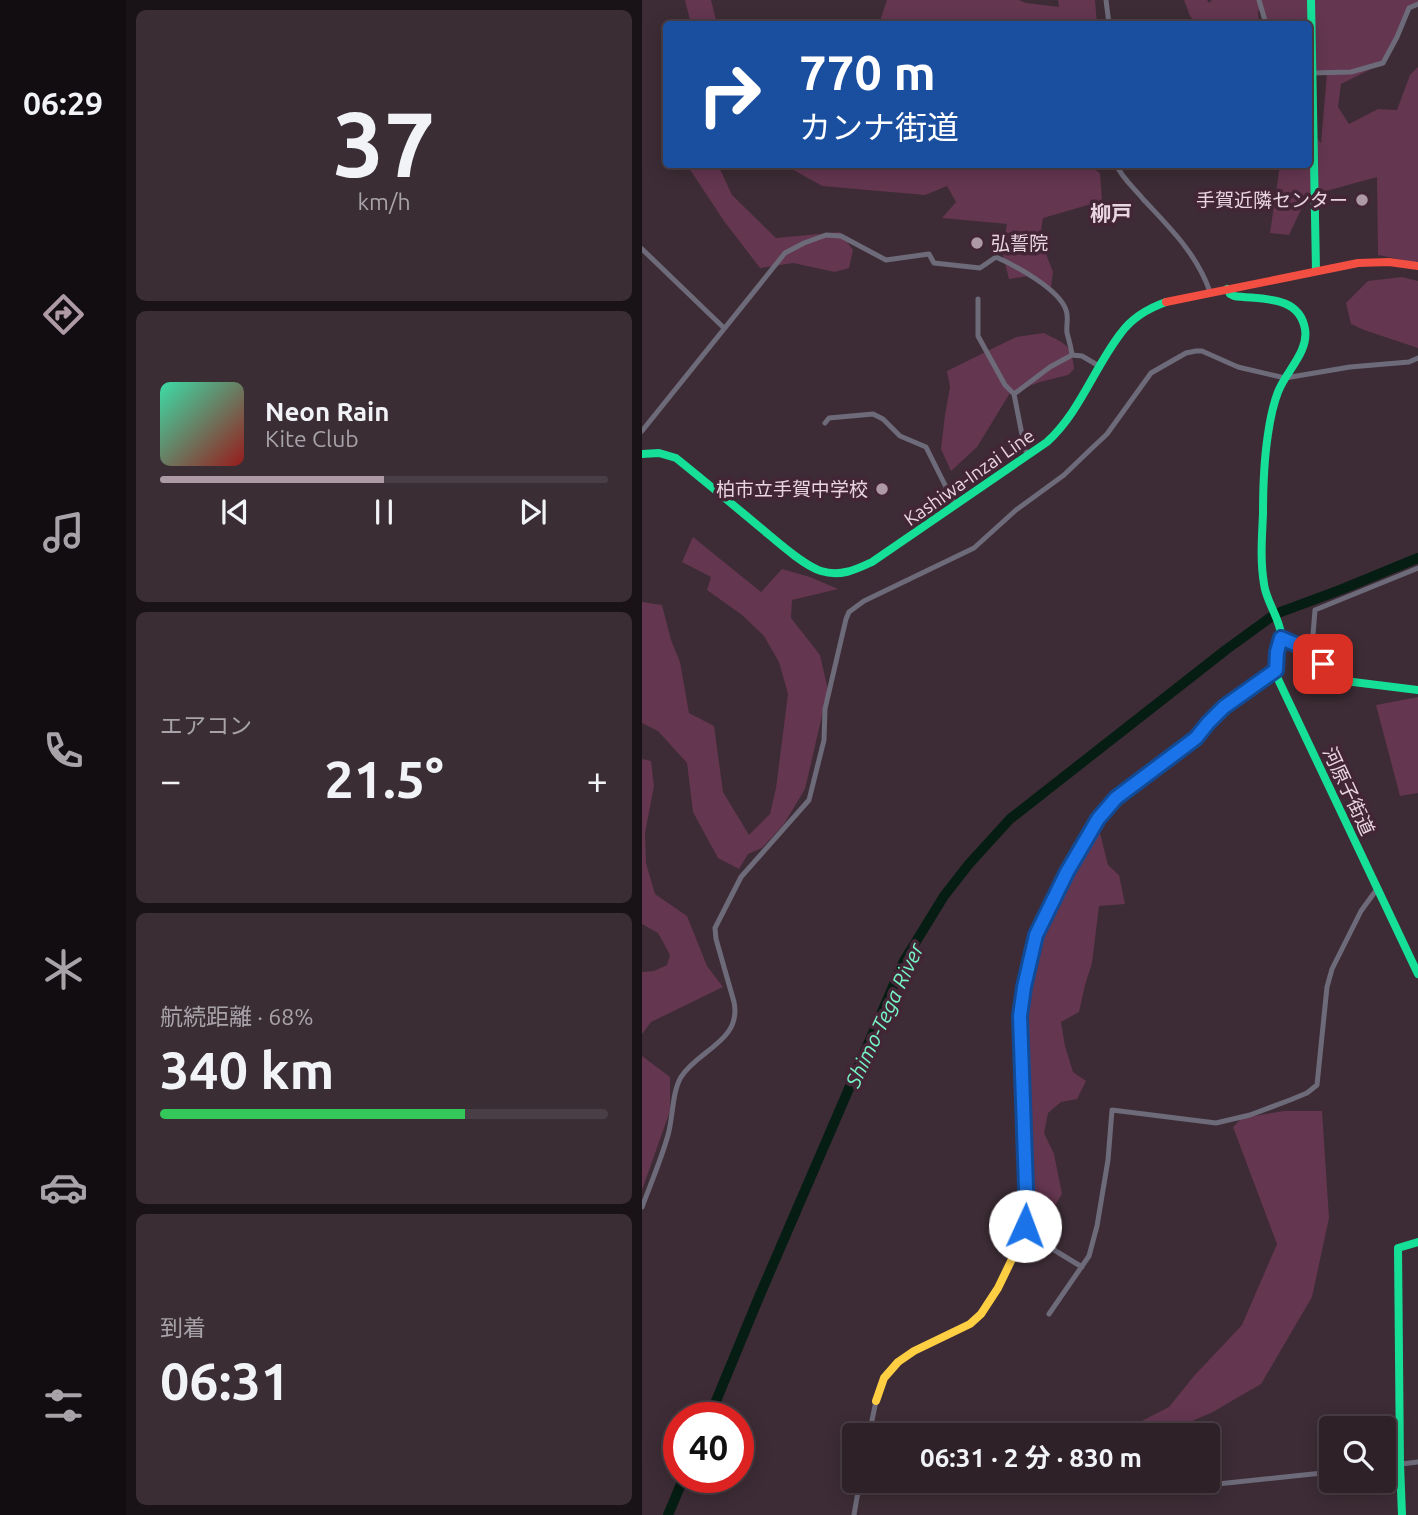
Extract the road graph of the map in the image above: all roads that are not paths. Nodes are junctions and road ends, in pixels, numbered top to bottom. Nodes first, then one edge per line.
1 (1106, 0) edge
2 (1259, 0) edge
3 (1311, 0) edge
4 (1418, 4) edge
5 (1109, 21) edge
6 (1265, 21) edge
7 (1311, 21) edge
8 (1312, 73) edge
9 (1312, 157) edge
10 (1117, 168) edge
11 (642, 249) edge
12 (1418, 266) edge
13 (1316, 271) junction
14 (1227, 289) junction
15 (1210, 292) junction
16 (978, 299) dead end
17 (724, 328) junction
18 (1072, 355) junction
19 (1418, 358) edge
20 (1099, 366) junction
21 (1285, 378) junction
22 (1014, 394) junction
23 (825, 423) dead end
24 (645, 424) edge
25 (642, 431) edge
26 (642, 454) edge
27 (1029, 455) junction
28 (955, 505) junction
29 (1418, 568) edge
30 (1281, 638) junction
31 (1310, 652) junction
32 (1276, 670) junction
33 (1418, 690) edge
34 (1378, 889) junction
35 (1418, 974) edge
36 (642, 1207) edge
37 (1023, 1231) junction
38 (1418, 1242) edge
39 (1082, 1267) junction
40 (1049, 1314) dead end
41 (876, 1401) joint
42 (871, 1423) edge
43 (1418, 1462) edge
44 (1396, 1464) edge
45 (1400, 1464) junction
46 (1319, 1473) edge
47 (1220, 1484) edge
48 (858, 1493) edge
49 (854, 1515) edge
50 (1402, 1515) edge

1 - 5 street
2 - 6 street
3 - 7 street
4 - 8 street
9 - 13 street
10 - 15 street
11 - 17 street
12 - 13 street, Kashiwa-Inzai Line
13 - 14 street, Kashiwa-Inzai Line
14 - 15 street, Kashiwa-Inzai Line
14 - 21 street
15 - 20 street, Kashiwa-Inzai Line
16 - 22 street
17 - 18 street
17 - 24 street
18 - 20 street
18 - 22 street
19 - 21 street
20 - 27 street, Kashiwa-Inzai Line
21 - 30 street
21 - 36 street
22 - 27 street
23 - 28 street
24 - 25 street
26 - 28 street, Kashiwa-Inzai Line
27 - 28 street, Kashiwa-Inzai Line
29 - 31 street
30 - 31 street
30 - 32 street
31 - 33 street
32 - 34 street, 河原子街道
32 - 37 street
34 - 35 street, 河原子街道
34 - 39 street
37 - 39 street
37 - 41 street
38 - 45 street
39 - 40 street
41 - 42 street
43 - 45 street
44 - 45 street
45 - 50 street
46 - 47 street
48 - 49 street

